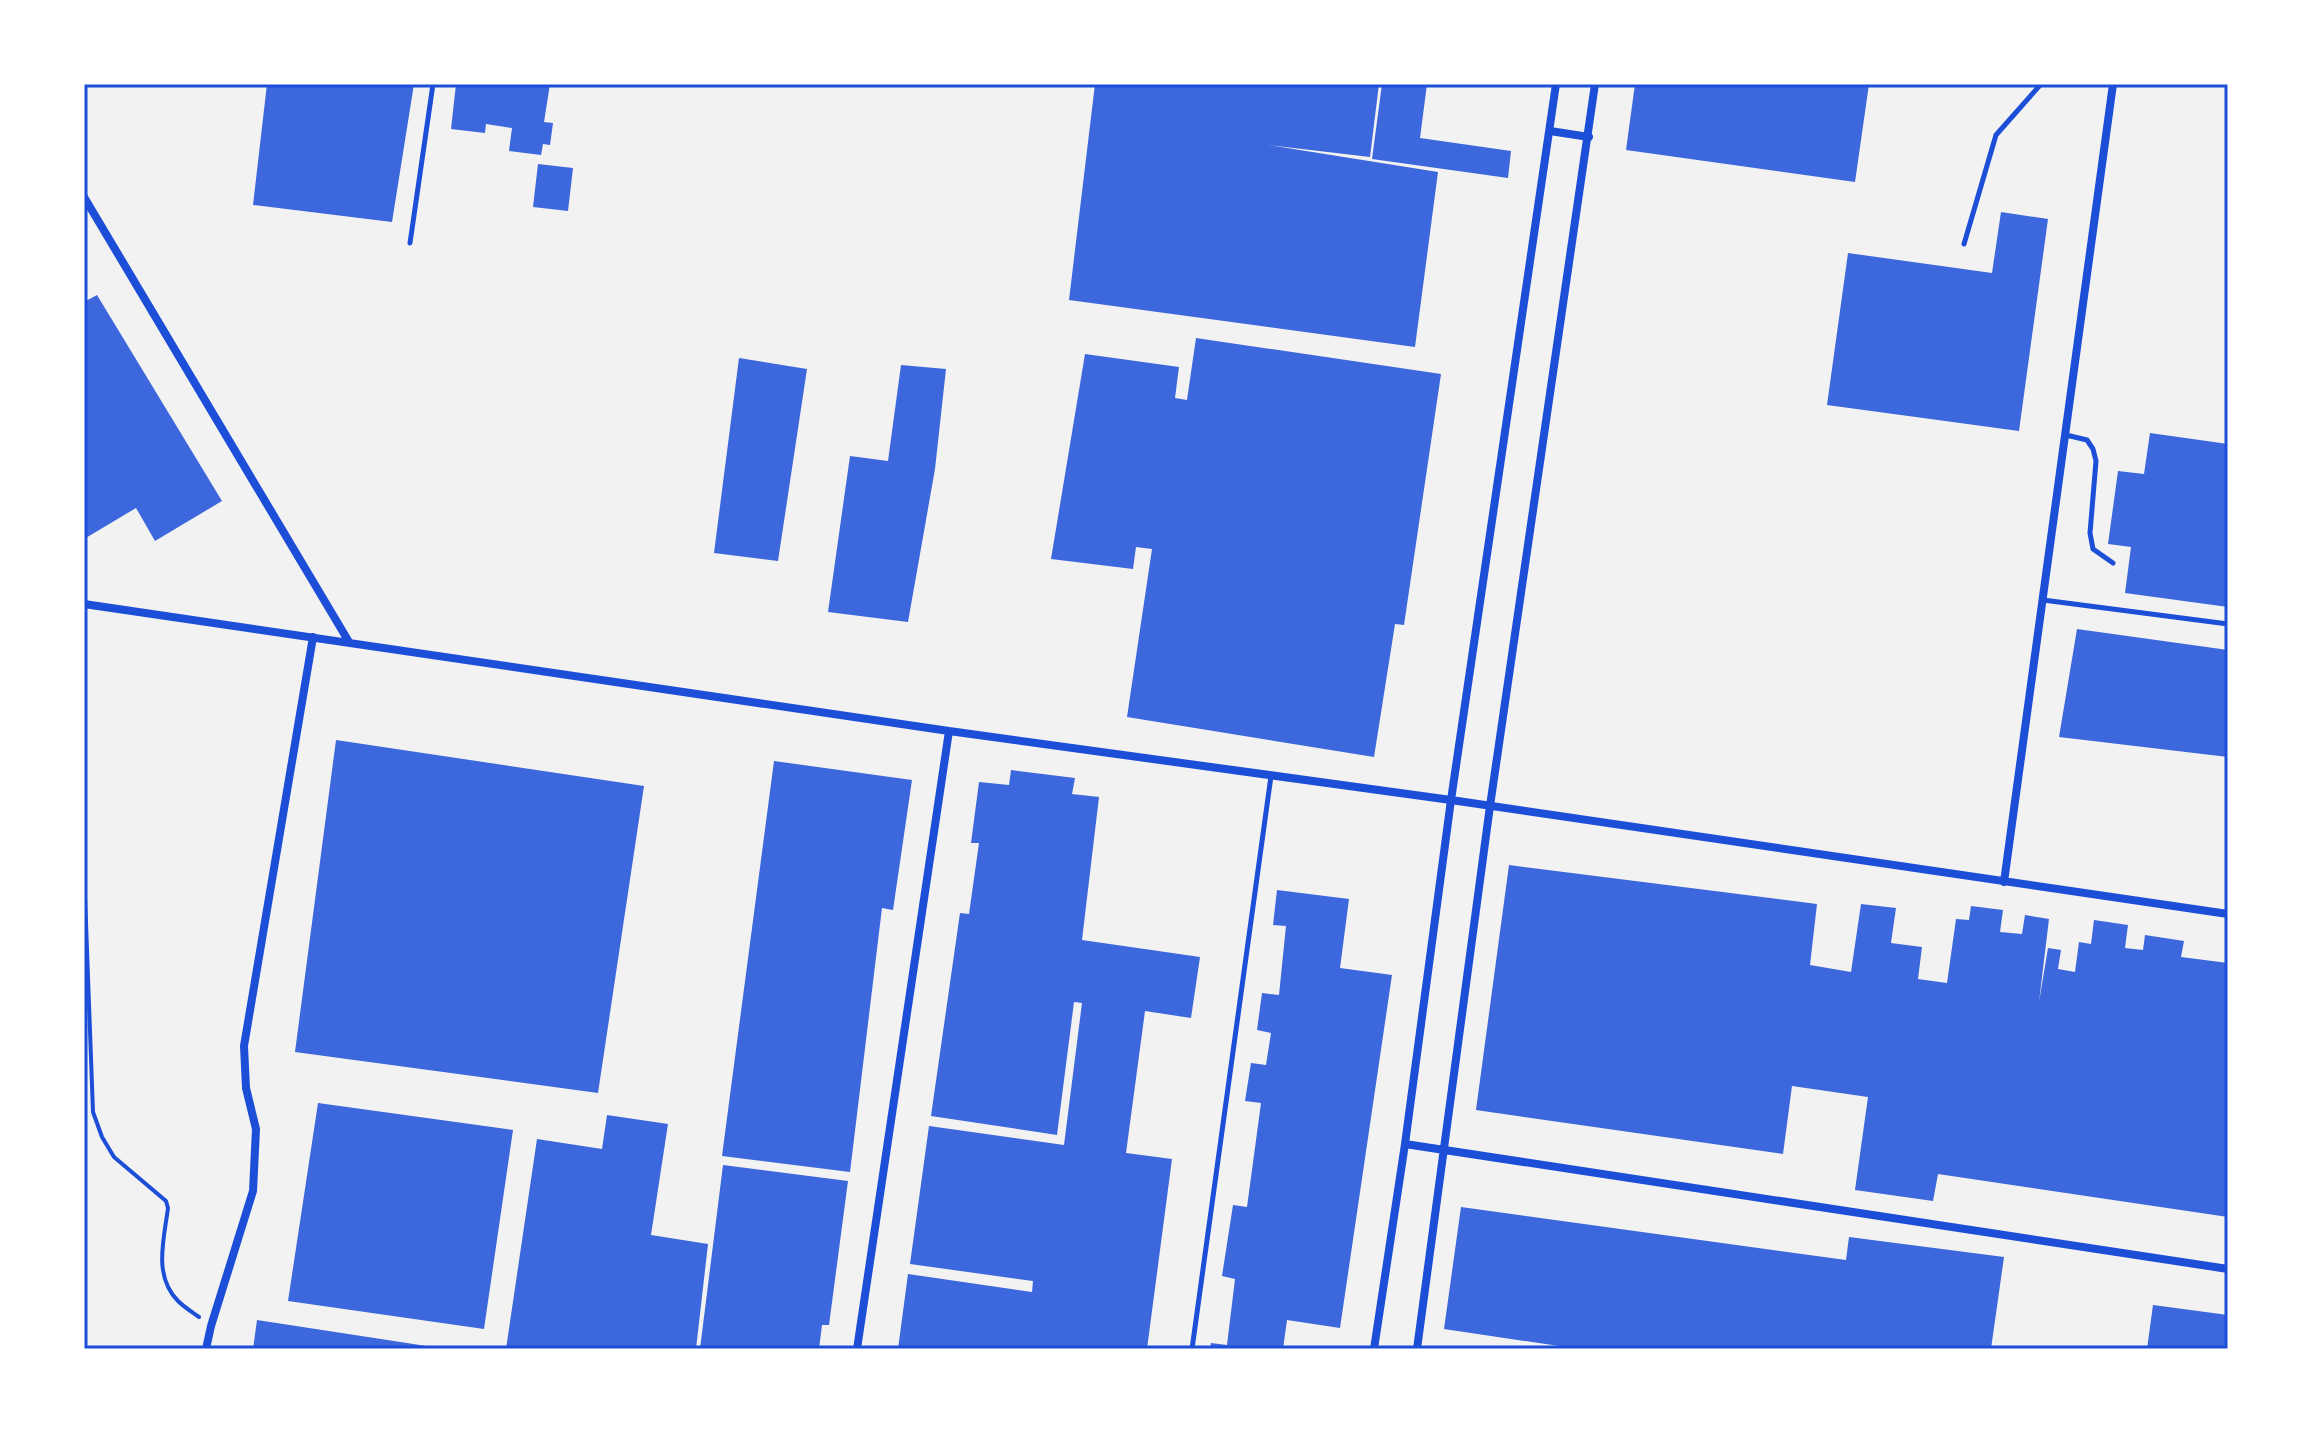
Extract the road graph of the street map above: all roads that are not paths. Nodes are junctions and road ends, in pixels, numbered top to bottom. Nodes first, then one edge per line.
1 (433, 84) edge
2 (1556, 84) edge
3 (1595, 84) edge
4 (2041, 84) edge
5 (2113, 84) edge
6 (1550, 131) junction
7 (1589, 137) junction
8 (84, 197) edge
9 (410, 243) dead end
10 (1964, 244) dead end
11 (2066, 435) junction
12 (2113, 563) dead end
13 (2043, 600) junction
14 (84, 604) edge
15 (2228, 624) edge
16 (313, 637) junction
17 (349, 642) junction
18 (949, 731) junction
19 (1271, 775) junction
20 (1451, 800) junction
21 (1490, 806) junction
22 (2004, 882) junction
23 (2228, 914) edge
24 (1405, 1144) junction
25 (1445, 1151) junction
26 (2228, 1269) edge
27 (206, 1349) edge
28 (857, 1349) edge
29 (1192, 1349) edge
30 (1374, 1349) edge
31 (1417, 1349) edge

1 - 9 lane
2 - 6 street
3 - 7 street
4 - 10 lane
5 - 11 street
6 - 7 street
6 - 20 street
7 - 21 street
8 - 17 street
11 - 12 lane
11 - 13 street
13 - 15 lane
13 - 22 street
14 - 16 street
16 - 17 street
16 - 27 street
17 - 18 street
18 - 19 street
18 - 28 street
19 - 20 street
19 - 29 lane
20 - 21 street
20 - 24 street
21 - 22 street
21 - 25 street
22 - 23 street
24 - 25 street
24 - 30 street
25 - 26 street
25 - 31 street

